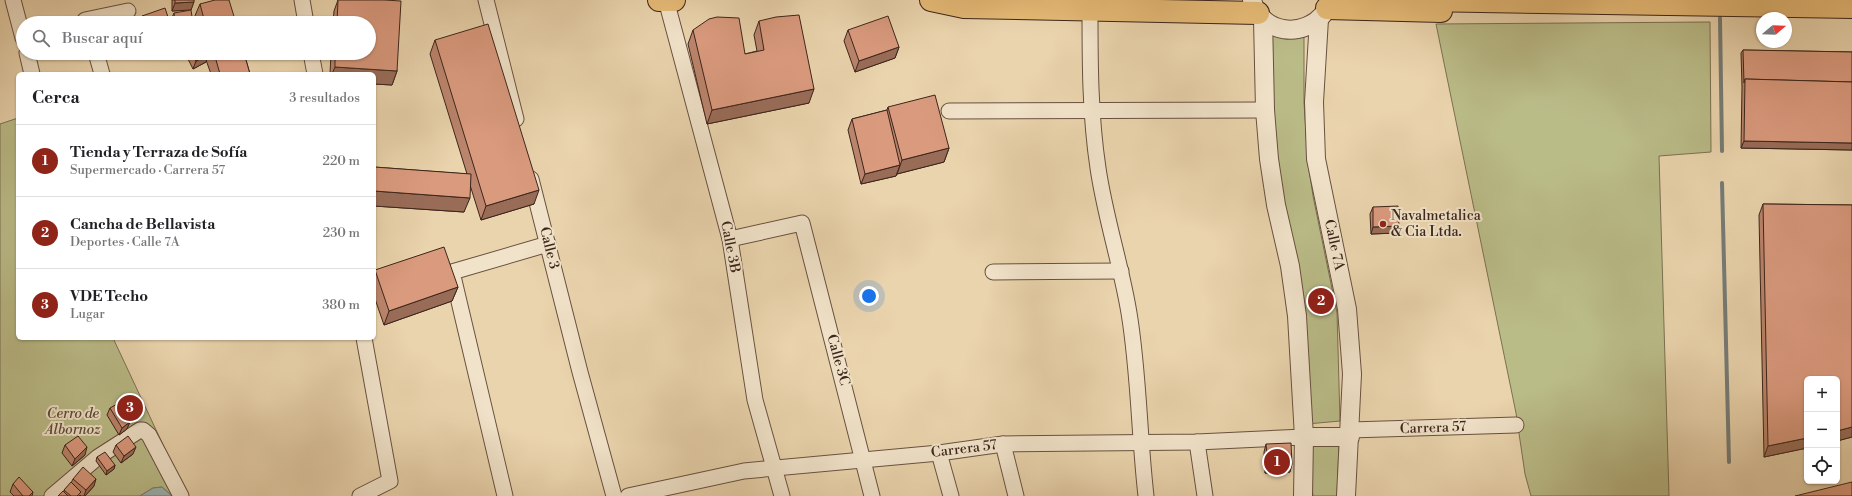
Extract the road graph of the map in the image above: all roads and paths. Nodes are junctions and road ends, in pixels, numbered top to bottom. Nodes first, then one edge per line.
1 (13, 0) edge
2 (302, 0) edge
3 (486, 0) edge
4 (659, 0) edge
5 (666, 0) edge
6 (674, 0) edge
7 (931, 0) edge
8 (1421, 0) edge
9 (1735, 6) junction
10 (1852, 7) edge
11 (1090, 8) junction
12 (1325, 9) edge
13 (128, 11) dead end
14 (1258, 11) edge
15 (17, 16) edge
16 (107, 16) edge
17 (305, 16) edge
18 (29, 60) edge
19 (98, 60) edge
20 (312, 60) edge
21 (32, 72) edge
22 (101, 72) edge
23 (315, 72) edge
24 (1265, 110) junction
25 (949, 111) dead end
26 (1091, 111) junction
27 (519, 130) edge
28 (528, 168) edge
29 (730, 239) junction
30 (548, 244) junction
31 (1121, 271) junction
32 (993, 272) dead end
33 (364, 340) edge
34 (1516, 425) dead end
35 (1350, 433) junction
36 (1304, 437) junction
37 (1197, 442) junction
38 (1140, 443) junction
39 (1003, 444) junction
40 (939, 453) junction
41 (863, 460) junction
42 (774, 468) junction
43 (179, 492) edge
44 (52, 496) edge
45 (360, 496) edge
46 (504, 496) edge
47 (614, 496) edge
48 (628, 496) edge
49 (782, 496) edge
50 (872, 496) edge
51 (951, 496) edge
52 (1016, 496) edge
53 (1146, 496) edge
54 (1205, 496) edge
55 (1304, 496) edge
56 (1346, 496) edge

1 - 15 street
2 - 17 street
3 - 27 street
4 - 5 main road
5 - 6 main road
5 - 29 street, Calle 3B
7 - 11 main road
8 - 9 main road
9 - 10 main road
9 - 12 main road
11 - 14 main road
11 - 26 street
12 - 14 street
12 - 35 street, Calle 7A
13 - 16 street
14 - 24 street
18 - 21 street
19 - 22 street
20 - 23 street
24 - 26 street
24 - 36 street
25 - 26 street
26 - 31 street
28 - 30 street, Calle 3
29 - 41 street, Calle 3C
29 - 42 street, Calle 3B
30 - 46 street
30 - 47 street, Calle 3
31 - 32 street
31 - 38 street
33 - 45 street
34 - 35 street, Carrera 57
35 - 36 street
35 - 56 street, Calle 7A
36 - 37 street, Carrera 57
36 - 55 street
37 - 38 street, Carrera 57
37 - 54 street
38 - 39 street, Carrera 57
38 - 53 street
39 - 40 street, Carrera 57
39 - 52 street
40 - 41 street, Carrera 57
40 - 51 street
41 - 42 street, Carrera 57
41 - 50 street, Calle 3C
42 - 48 street, Carrera 57
42 - 49 street, Calle 3B
43 - 44 street

